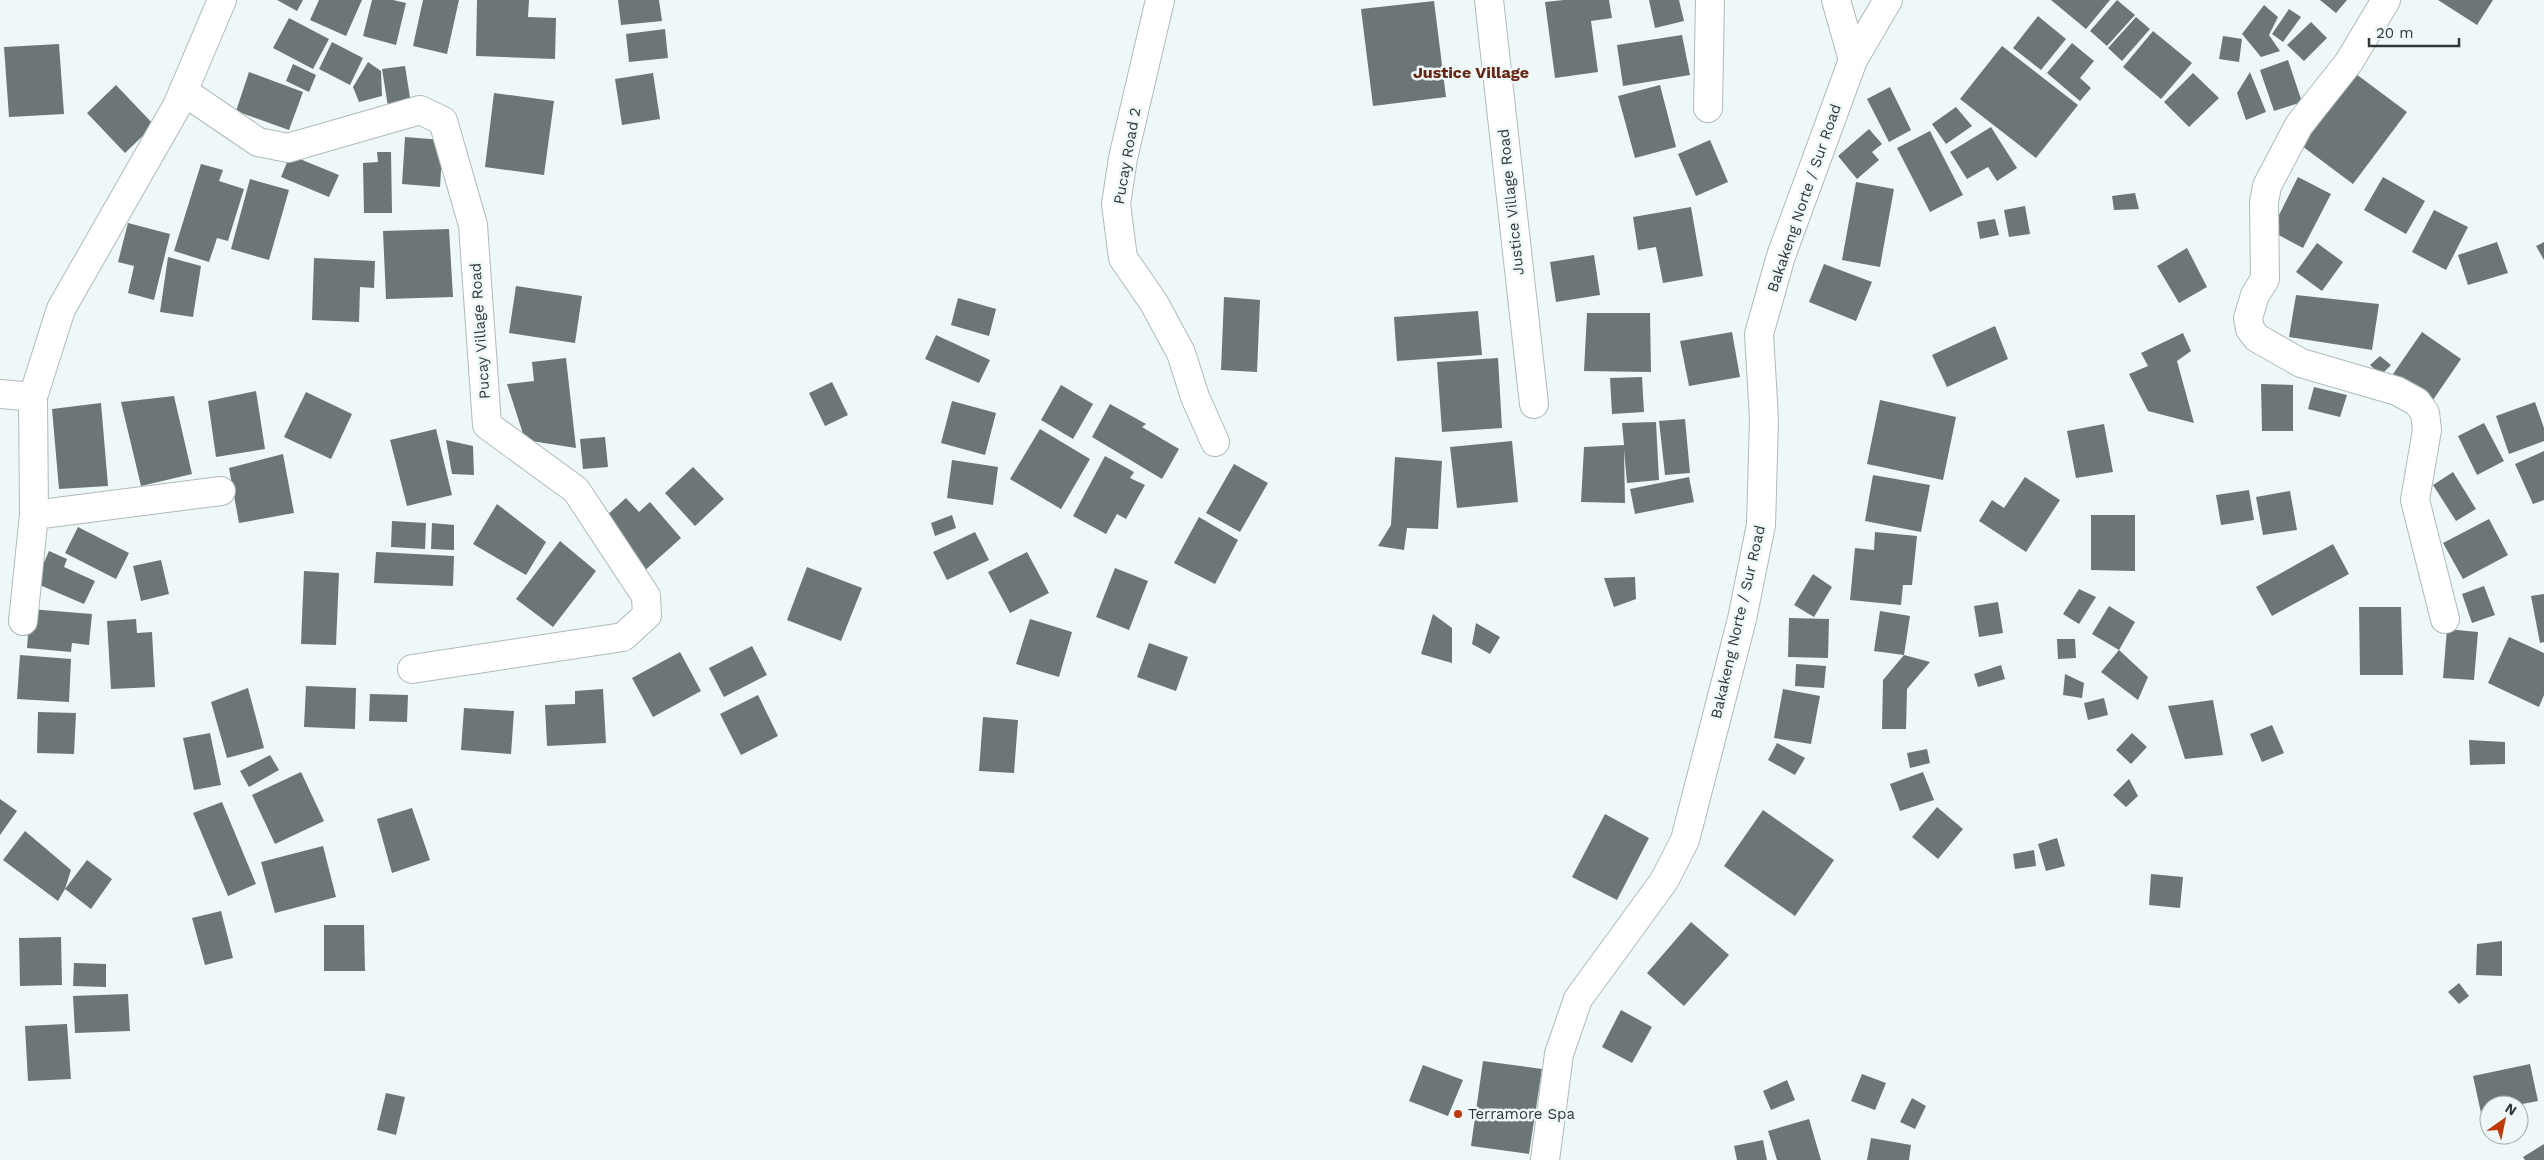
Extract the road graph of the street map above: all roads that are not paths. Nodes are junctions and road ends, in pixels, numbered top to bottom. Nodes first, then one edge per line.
1 (222, 0) edge
2 (1160, 0) edge
3 (1489, 0) edge
4 (1710, 0) edge
5 (1836, 0) edge
6 (1888, 0) edge
7 (2386, 0) edge
8 (1853, 60) junction
9 (183, 91) junction
10 (1708, 108) dead end
11 (0, 394) edge
12 (32, 397) junction
13 (1534, 404) dead end
14 (1215, 442) dead end
15 (221, 491) dead end
16 (34, 515) junction
17 (2445, 618) dead end
18 (23, 620) dead end
19 (412, 669) dead end
20 (1545, 1160) edge

1 - 9 street
2 - 14 street, Pucay Road 2
3 - 13 street, Justice Village Road
4 - 10 street
5 - 8 street
6 - 8 street, Bakakeng Norte / Sur Road
7 - 17 street
8 - 20 street, Bakakeng Norte / Sur Road
9 - 12 street
9 - 19 street, Pucay Village Road
11 - 12 street
12 - 16 street
15 - 16 street
16 - 18 street

